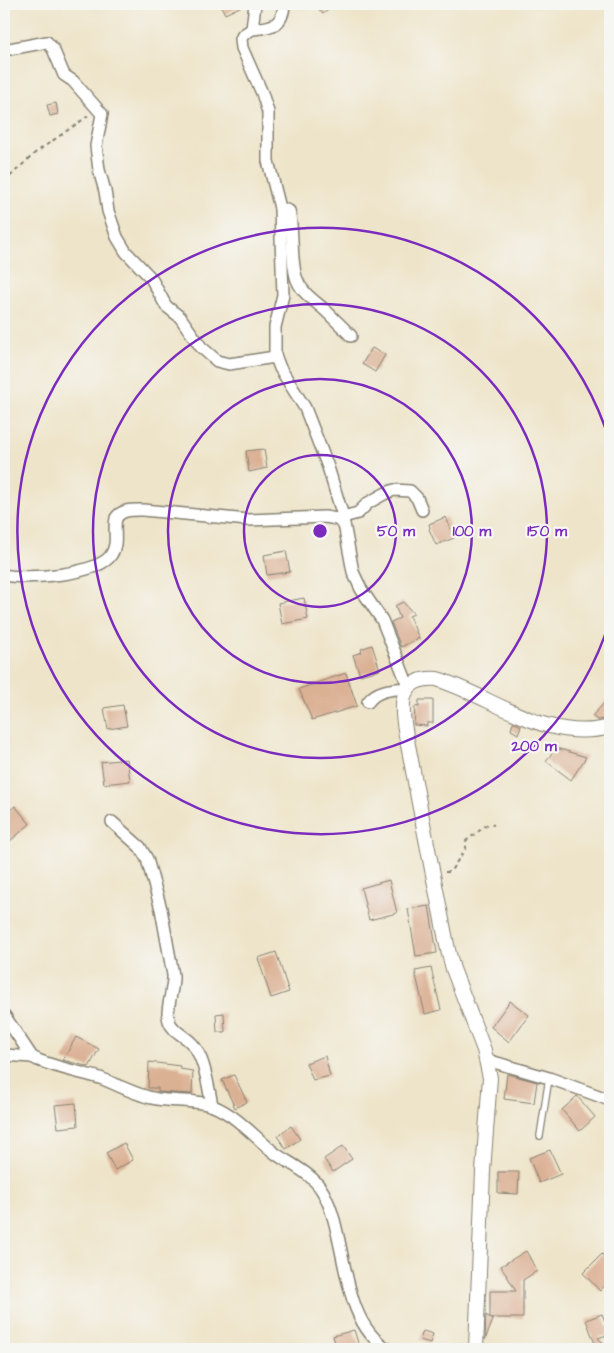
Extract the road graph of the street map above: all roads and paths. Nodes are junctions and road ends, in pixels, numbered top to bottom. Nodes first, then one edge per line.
1 (255, 4) edge
2 (284, 4) edge
3 (252, 29) junction
4 (4, 50) edge
5 (96, 108) junction
6 (4, 182) edge
7 (280, 208) junction
8 (351, 336) dead end
9 (275, 357) junction
10 (422, 510) dead end
11 (344, 521) junction
12 (4, 575) edge
13 (409, 688) junction
14 (368, 702) dead end
15 (610, 727) edge
16 (112, 822) dead end
17 (494, 825) dead end
18 (433, 874) junction
19 (4, 1015) edge
20 (4, 1055) edge
21 (32, 1057) junction
22 (487, 1060) junction
23 (549, 1078) junction
24 (610, 1100) edge
25 (212, 1105) junction
26 (540, 1136) dead end
27 (388, 1349) edge
28 (476, 1349) edge

1 - 3 street
2 - 3 street
3 - 7 street
4 - 5 street
5 - 6 path
5 - 9 street
7 - 8 street
7 - 9 street
9 - 11 street
10 - 11 street
11 - 12 street
11 - 13 street
13 - 14 street
13 - 15 street
13 - 18 street
16 - 25 street
17 - 18 path
18 - 22 street
19 - 21 street
20 - 21 street
21 - 25 street
22 - 23 street
22 - 28 street
23 - 24 street
23 - 26 lane
25 - 27 street

